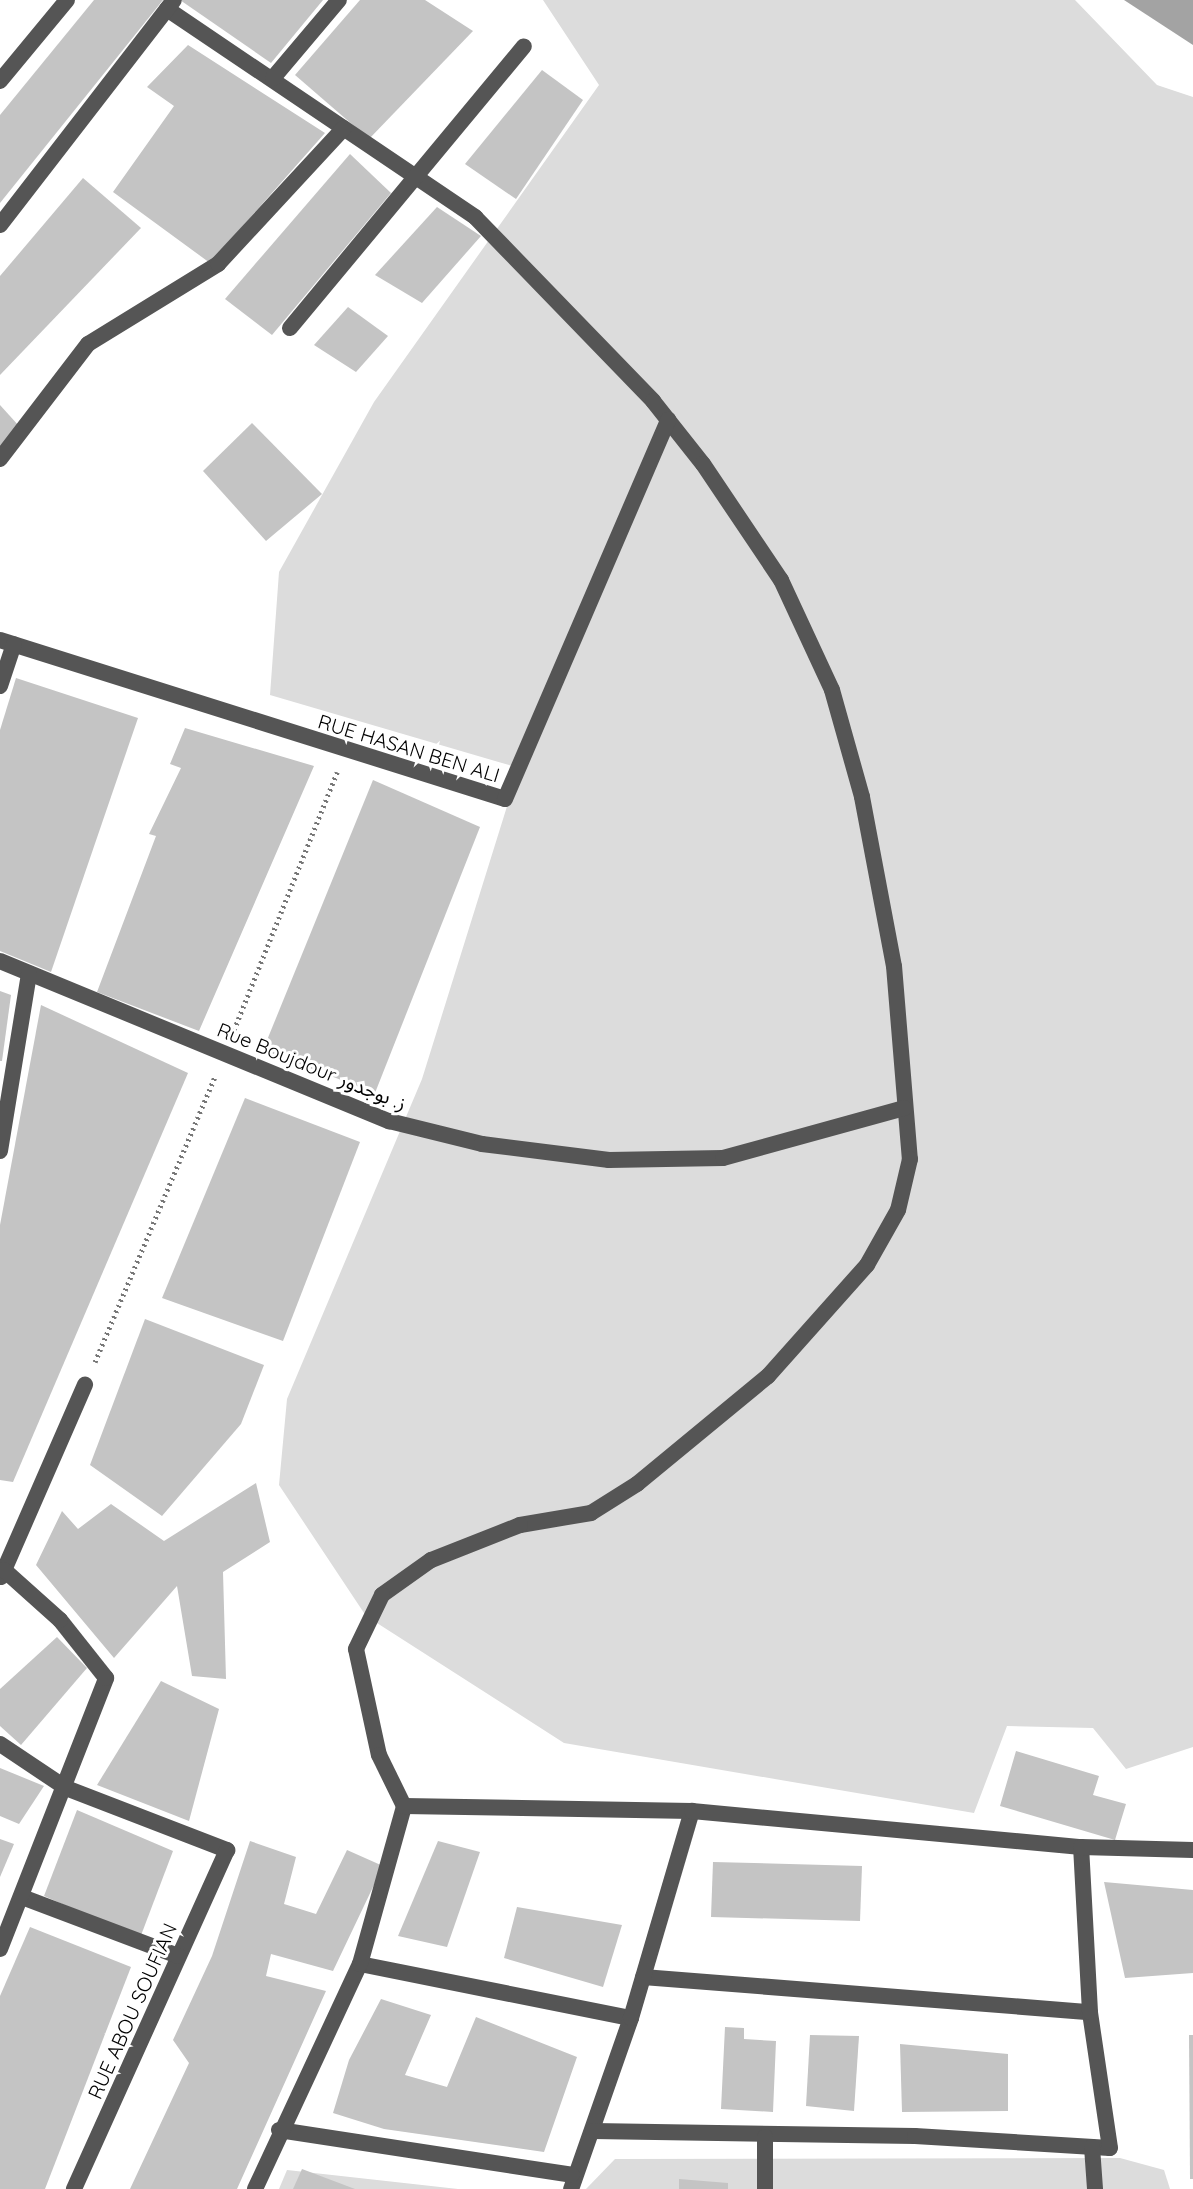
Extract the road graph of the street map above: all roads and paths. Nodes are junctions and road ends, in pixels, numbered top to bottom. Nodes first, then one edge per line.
1 (67, 0) edge
2 (339, 0) edge
3 (170, 5) edge
4 (524, 46) dead end
5 (273, 78) junction
6 (0, 81) edge
7 (344, 128) junction
8 (415, 176) junction
9 (0, 225) edge
10 (290, 328) dead end
11 (668, 420) junction
12 (0, 459) edge
13 (7, 642) edge
14 (0, 686) edge
15 (0, 961) edge
16 (29, 973) junction
17 (904, 1108) junction
18 (0, 1151) edge
19 (85, 1385) dead end
20 (2, 1574) edge
21 (0, 1744) edge
22 (66, 1788) junction
23 (404, 1806) junction
24 (692, 1811) junction
25 (1081, 1847) junction
26 (1193, 1850) edge
27 (22, 1897) junction
28 (0, 1949) edge
29 (178, 1956) junction
30 (360, 1964) junction
31 (643, 1977) junction
32 (1090, 2012) junction
33 (631, 2018) junction
34 (279, 2130) junction
35 (593, 2131) junction
36 (765, 2137) junction
37 (1092, 2147) junction
38 (572, 2182) edge
39 (74, 2189) edge
40 (255, 2189) edge
41 (765, 2189) edge
42 (1095, 2189) edge

1 - 6 street
2 - 5 street
3 - 5 street
3 - 9 street
4 - 8 street
5 - 7 street
7 - 8 street
7 - 12 street
8 - 10 street
8 - 11 street
11 - 13 street, RUE HASAN BEN ALI
11 - 17 street
13 - 14 street
15 - 16 street, Rue Boujdour ز. بوجدور
16 - 17 street, Rue Boujdour ز. بوجدور
16 - 18 street
17 - 23 street
19 - 20 street
20 - 22 street
21 - 22 street
22 - 27 street
22 - 29 street, RUE ABOU SOUFIAN
23 - 24 street
23 - 30 street
24 - 25 street
24 - 31 street
25 - 26 street
25 - 32 street
27 - 28 street
27 - 29 street
29 - 39 street, RUE ABOU SOUFIAN
30 - 33 street
30 - 34 street
31 - 32 street
31 - 33 street
32 - 37 street
33 - 35 street
34 - 38 street
34 - 40 street
35 - 36 street
35 - 38 street
36 - 37 street
36 - 41 street
37 - 42 street

